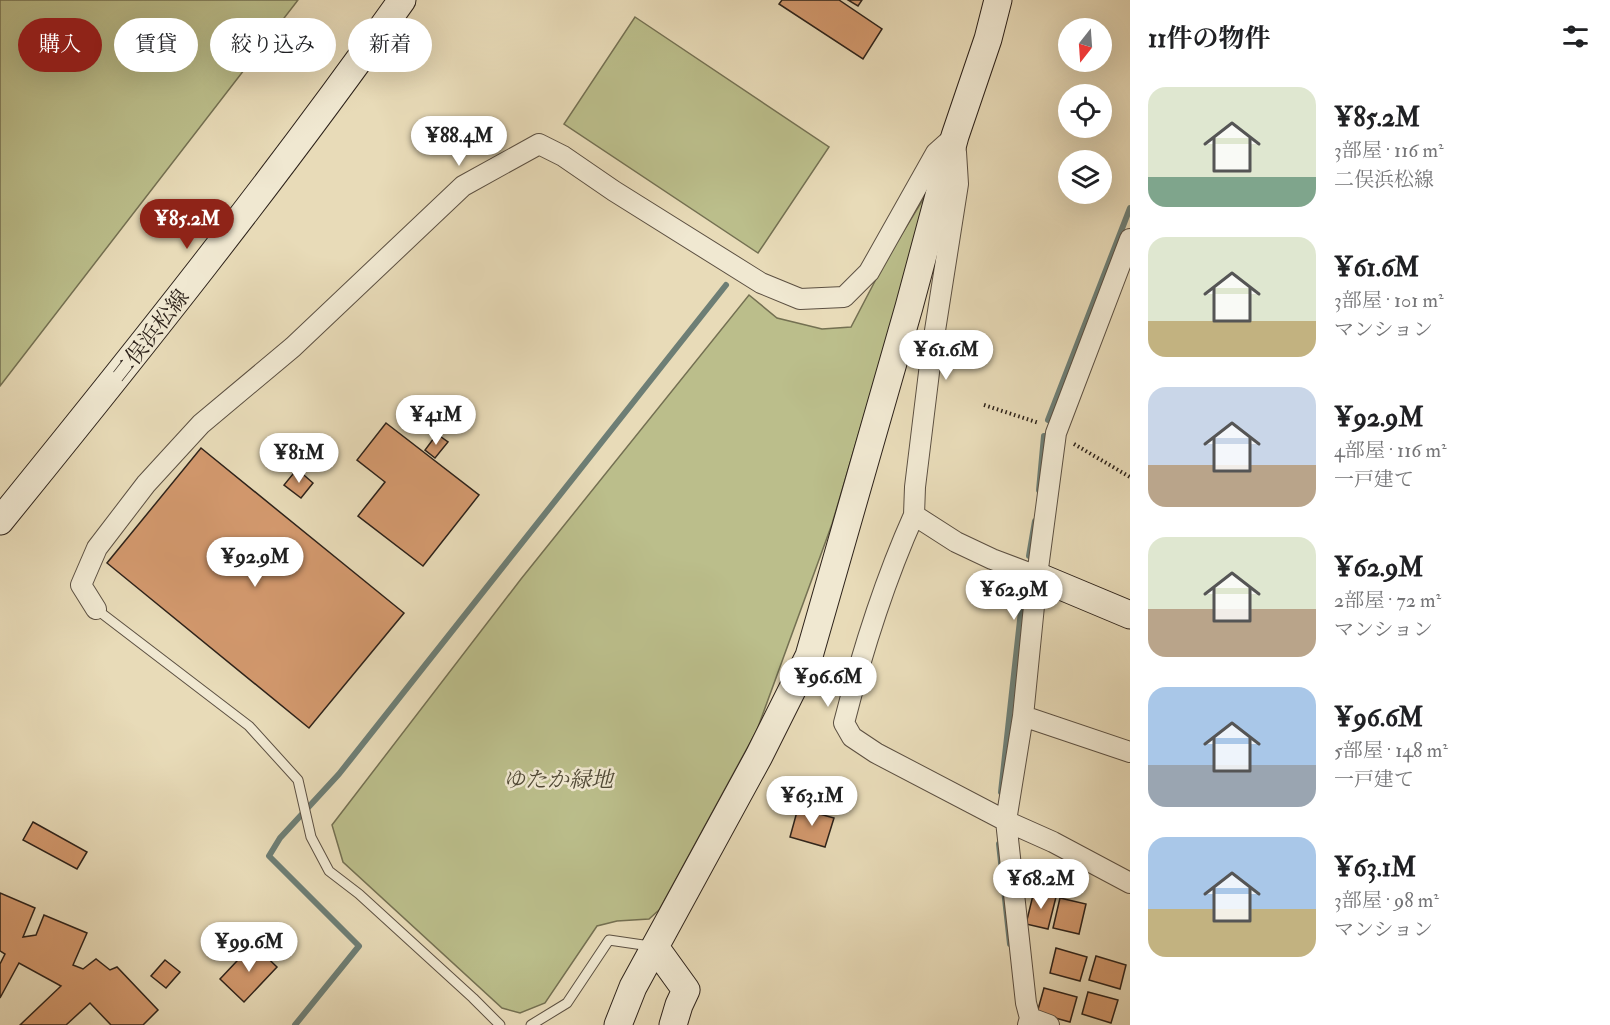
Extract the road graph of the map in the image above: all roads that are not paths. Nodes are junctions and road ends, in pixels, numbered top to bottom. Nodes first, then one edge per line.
1 (402, 0) edge
2 (998, 0) edge
3 (955, 136) junction
4 (1130, 239) edge
5 (914, 515) junction
6 (0, 521) edge
7 (1037, 576) junction
8 (96, 609) joint
9 (1130, 615) edge
10 (1023, 716) junction
11 (1130, 752) edge
12 (1000, 818) junction
13 (1130, 883) edge
14 (655, 947) junction
15 (1029, 1021) edge
16 (500, 1025) edge
17 (531, 1025) edge
18 (618, 1025) edge
19 (673, 1025) edge
20 (1049, 1025) edge

1 - 6 street, 二俣浜松線
2 - 3 street
3 - 5 street
3 - 8 street
3 - 14 street
4 - 7 street
5 - 7 street
5 - 12 street
7 - 9 street
7 - 10 street
8 - 16 lane
10 - 11 street
10 - 12 street
12 - 13 street
12 - 15 street
14 - 17 lane
14 - 18 street
14 - 19 street
15 - 20 street

